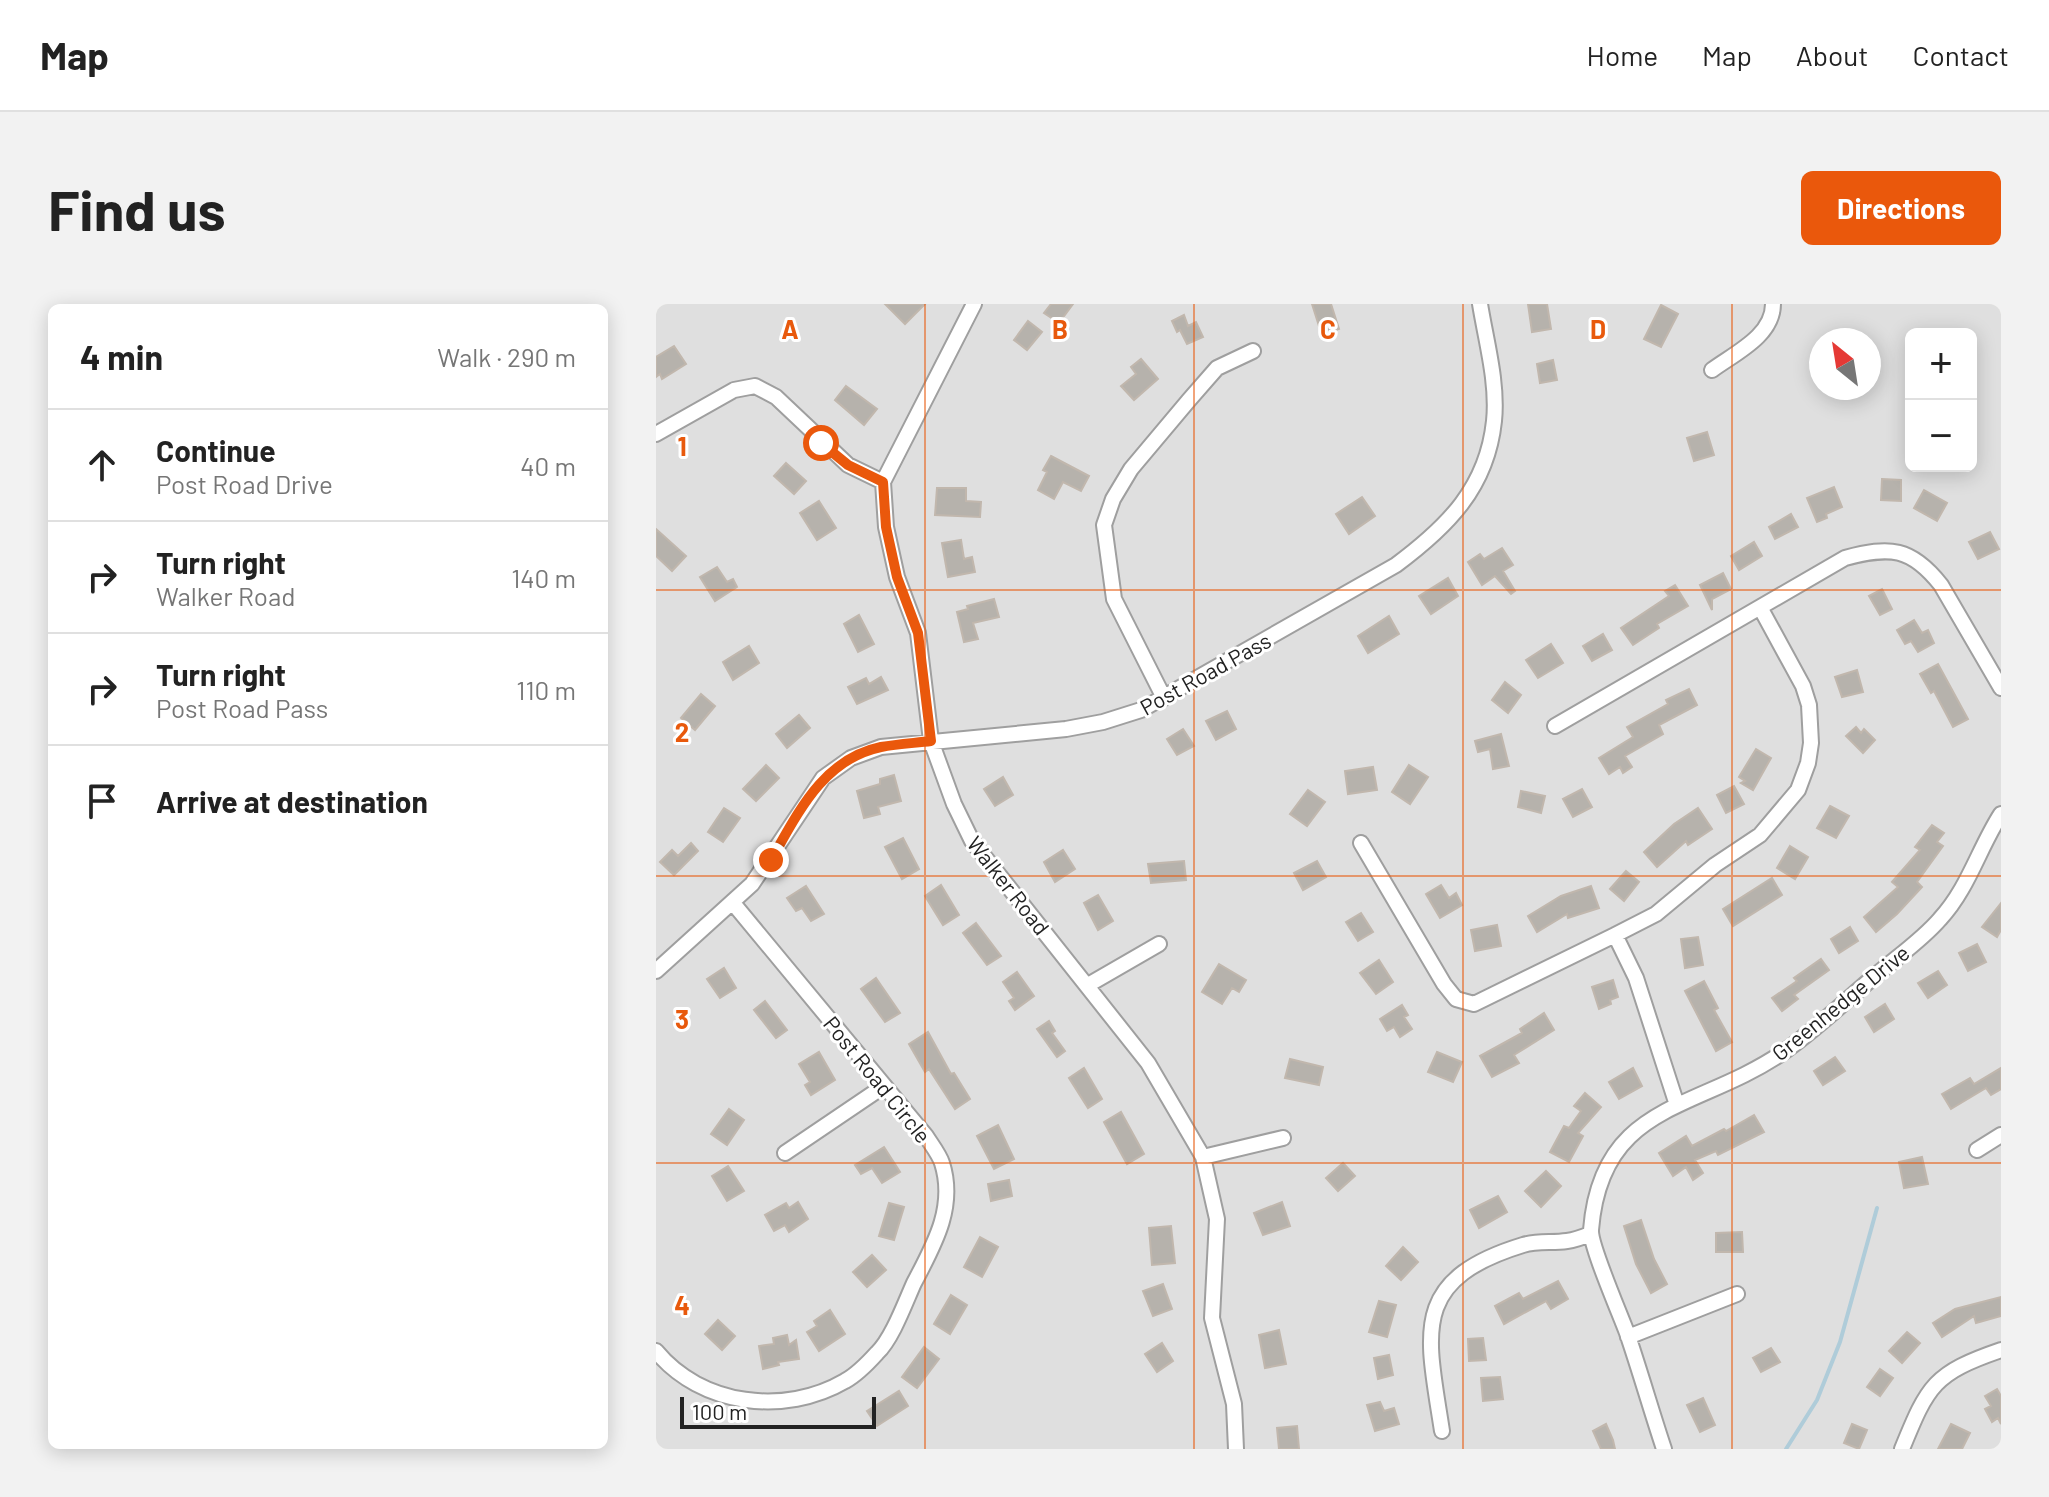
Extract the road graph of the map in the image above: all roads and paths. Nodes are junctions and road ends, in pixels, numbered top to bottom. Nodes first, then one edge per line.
1 (974, 304) edge
2 (1480, 304) edge
3 (1773, 304) edge
4 (1253, 351) dead end
5 (1712, 370) dead end
6 (656, 434) edge
7 (883, 482) junction
8 (1761, 609) junction
9 (2001, 688) edge
10 (1164, 698) junction
11 (1555, 726) dead end
12 (931, 741) junction
13 (2001, 814) edge
14 (1361, 843) dead end
15 (733, 903) junction
16 (1615, 935) junction
17 (1159, 944) dead end
18 (656, 971) edge
19 (1088, 985) junction
20 (884, 1086) junction
21 (1677, 1105) junction
22 (2001, 1135) edge
23 (1283, 1138) dead end
24 (1977, 1150) dead end
25 (785, 1153) dead end
26 (1203, 1157) junction
27 (1590, 1234) junction
28 (1737, 1294) dead end
29 (1628, 1337) junction
30 (2001, 1350) edge
31 (656, 1351) edge
32 (1442, 1431) dead end
33 (1236, 1449) edge
34 (1664, 1449) edge
35 (1902, 1449) edge

1 - 7 street
2 - 10 street, Post Road Pass
3 - 5 street
4 - 10 street
6 - 7 street
7 - 12 street, Walker Road
8 - 9 street
8 - 11 street
8 - 16 street
10 - 12 street, Post Road Pass
12 - 15 street, Post Road Pass
12 - 19 street, Walker Road
13 - 21 street, Greenhedge Drive
14 - 16 street
15 - 18 street, Post Road Pass
15 - 20 street, Post Road Circle
16 - 21 street
17 - 19 street
19 - 26 street, Walker Road
20 - 25 street
20 - 31 street, Post Road Circle
21 - 27 street, Greenhedge Drive
22 - 24 street
23 - 26 street
26 - 33 street, Walker Road
27 - 29 street, Greenhedge Drive
27 - 32 street
28 - 29 street
29 - 34 street, Greenhedge Drive
30 - 35 street

